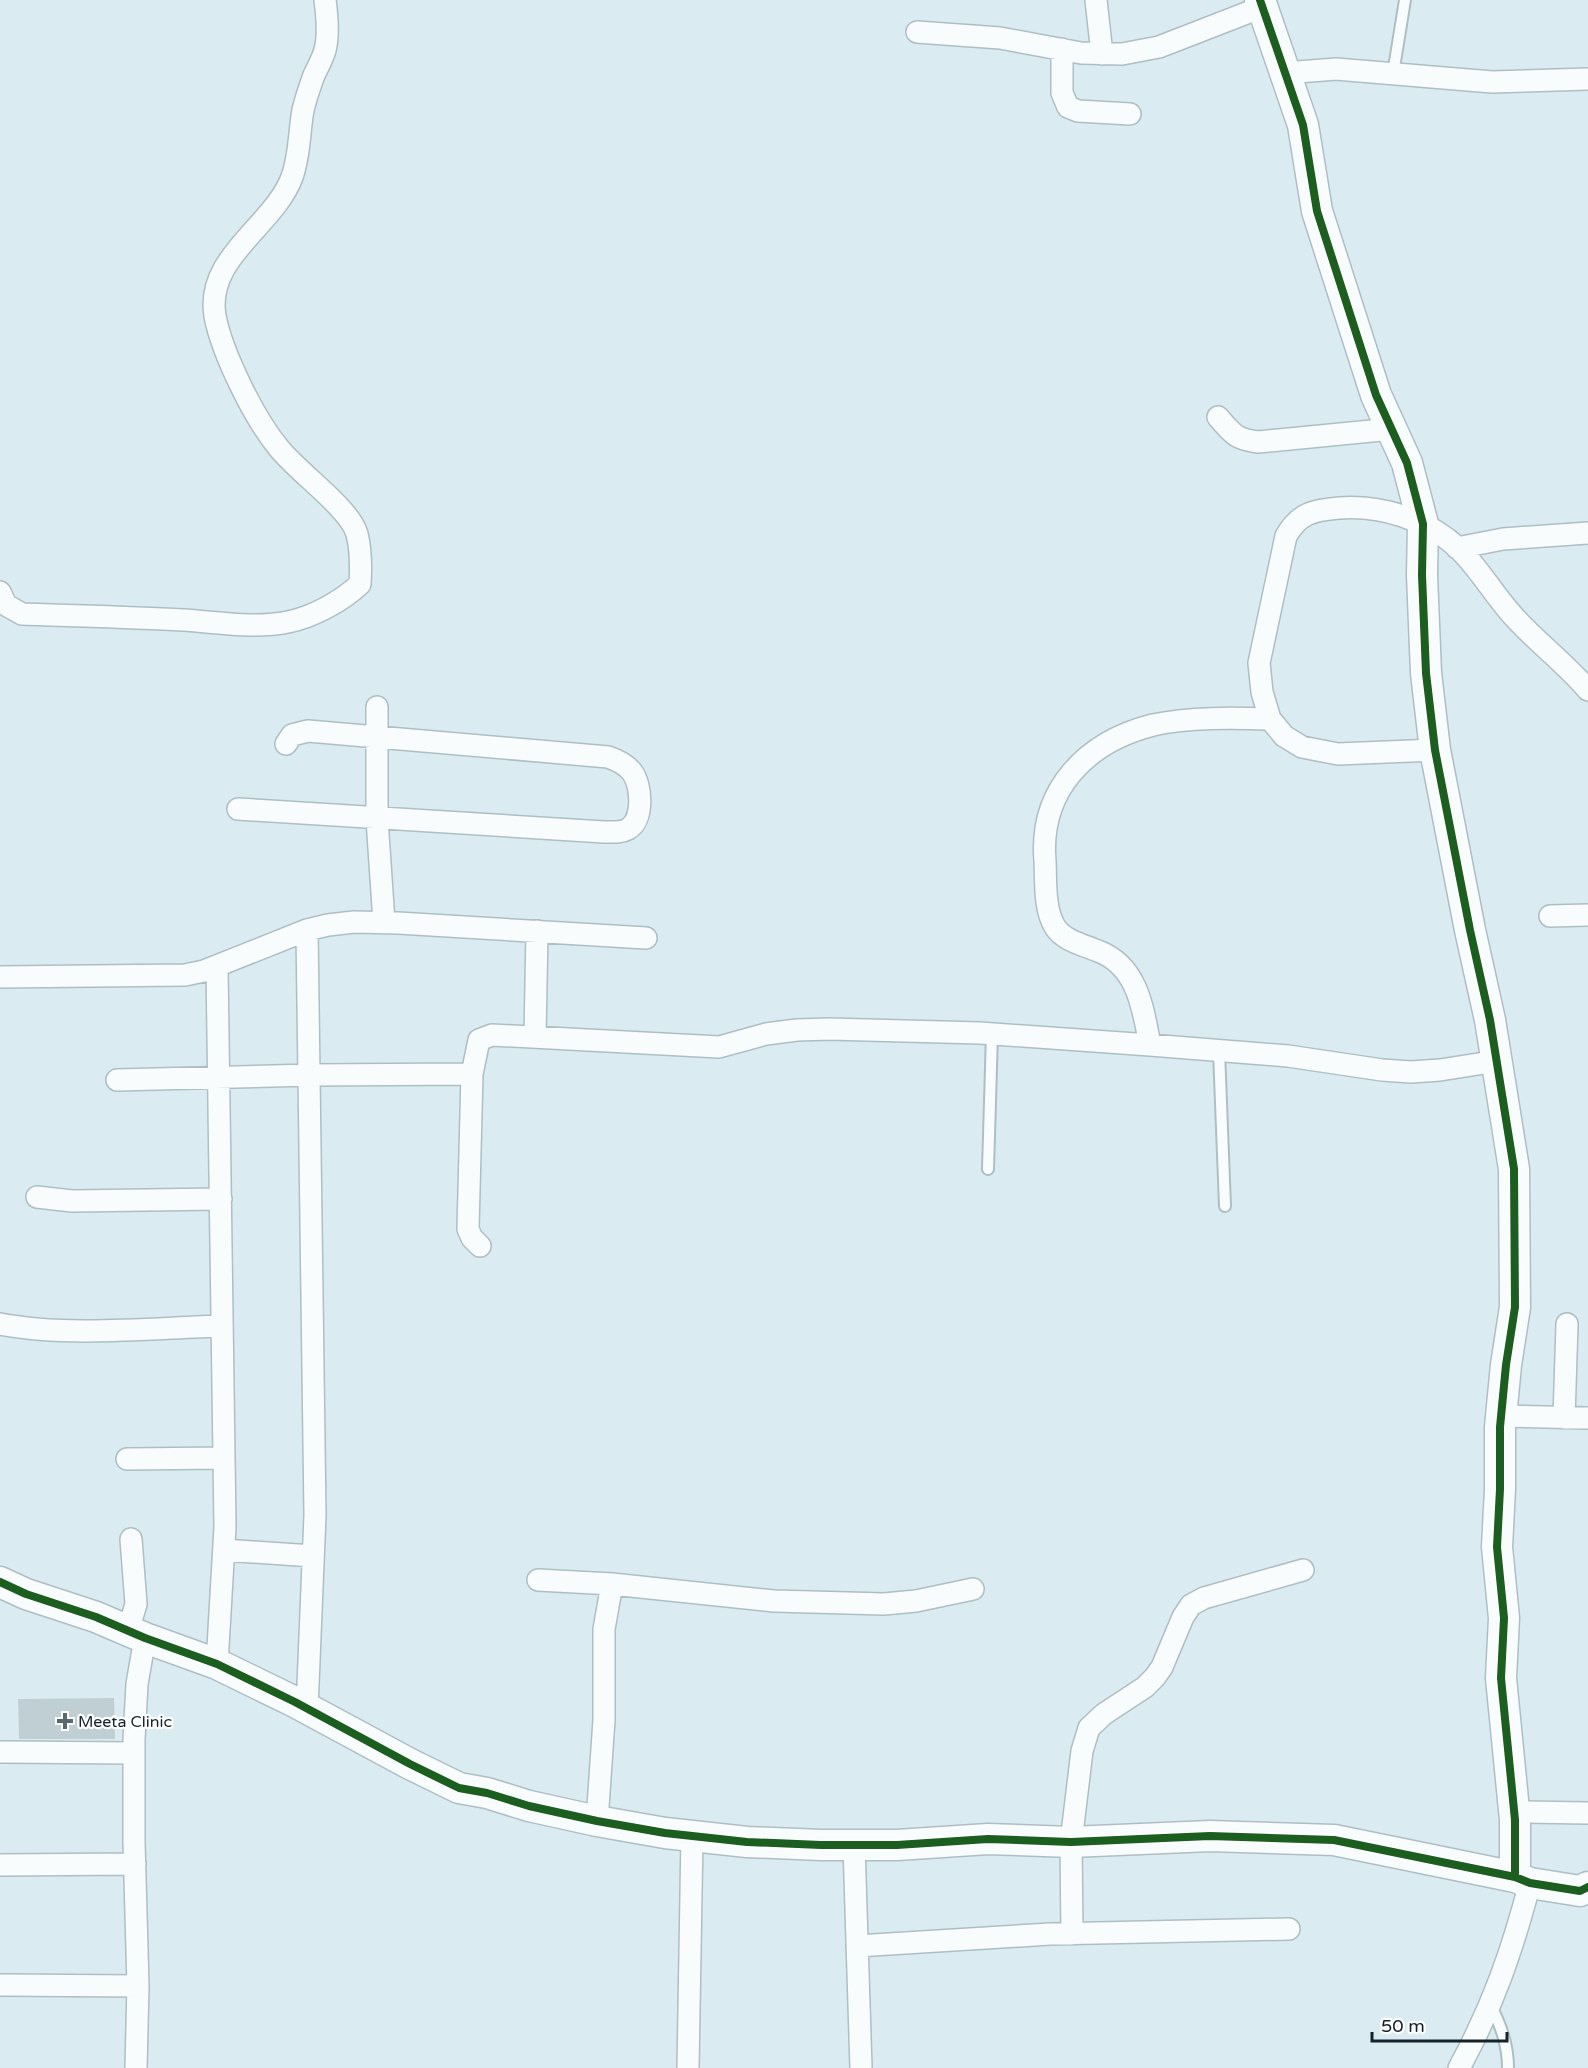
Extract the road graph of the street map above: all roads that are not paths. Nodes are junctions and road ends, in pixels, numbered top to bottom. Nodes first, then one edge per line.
1 (325, 0) edge
2 (1096, 0) edge
3 (1405, 0) edge
4 (1261, 3) edge
5 (917, 32) dead end
6 (1062, 49) junction
7 (1102, 54) junction
8 (1285, 73) junction
9 (1393, 74) junction
10 (1587, 75) edge
11 (1130, 114) dead end
12 (1218, 417) dead end
13 (1392, 429) junction
14 (1423, 524) junction
15 (1588, 533) edge
16 (1457, 548) junction
17 (0, 592) edge
18 (1588, 690) edge
19 (377, 707) dead end
20 (1270, 719) junction
21 (377, 736) junction
22 (286, 744) dead end
23 (1435, 750) junction
24 (238, 809) dead end
25 (377, 819) junction
26 (1588, 915) edge
27 (1550, 916) dead end
28 (384, 922) junction
29 (307, 930) junction
30 (537, 931) junction
31 (646, 938) dead end
32 (217, 966) junction
33 (0, 977) edge
34 (992, 1034) junction
35 (535, 1037) junction
36 (1150, 1045) junction
37 (1219, 1051) junction
38 (1497, 1061) junction
39 (472, 1074) junction
40 (309, 1075) junction
41 (219, 1078) junction
42 (117, 1080) dead end
43 (988, 1169) dead end
44 (37, 1197) dead end
45 (220, 1199) junction
46 (1225, 1206) dead end
47 (480, 1245) dead end
48 (0, 1324) edge
49 (1567, 1324) dead end
50 (222, 1326) junction
51 (1501, 1416) junction
52 (1564, 1418) junction
53 (1588, 1418) edge
54 (127, 1458) dead end
55 (224, 1458) junction
56 (131, 1539) dead end
57 (224, 1550) junction
58 (313, 1556) junction
59 (1303, 1570) dead end
60 (538, 1580) dead end
61 (0, 1582) edge
62 (612, 1584) junction
63 (973, 1589) dead end
64 (136, 1634) junction
65 (217, 1664) junction
66 (307, 1709) junction
67 (0, 1752) edge
68 (134, 1753) junction
69 (1515, 1812) junction
70 (1588, 1813) edge
71 (597, 1821) junction
72 (692, 1836) junction
73 (1071, 1842) junction
74 (854, 1845) junction
75 (135, 1864) junction
76 (0, 1865) edge
77 (1523, 1880) junction
78 (1585, 1892) edge
79 (1289, 1929) dead end
80 (1072, 1934) junction
81 (857, 1946) junction
82 (0, 1985) edge
83 (138, 1986) junction
84 (1491, 2006) junction
85 (136, 2068) edge
86 (688, 2068) edge
87 (861, 2068) edge
88 (1459, 2068) edge
89 (1508, 2068) edge

1 - 17 street
2 - 7 street
3 - 9 lane
4 - 7 street
4 - 8 street
5 - 6 street
6 - 7 street
6 - 11 street
8 - 9 street
8 - 13 street
9 - 10 street
12 - 13 street
13 - 14 street
14 - 16 street
14 - 20 street
14 - 23 street
15 - 16 street
16 - 18 street
19 - 21 street
20 - 23 street
20 - 36 street
21 - 22 street
21 - 25 street
21 - 25 street
23 - 38 street
24 - 25 street
25 - 28 street
26 - 27 street
28 - 29 street
28 - 30 street
29 - 32 street
29 - 40 street
30 - 31 street
30 - 35 street
32 - 33 street
32 - 41 street
34 - 35 street
34 - 36 street
34 - 43 lane
35 - 39 street
36 - 37 street
37 - 38 street
37 - 46 lane
38 - 51 street
39 - 40 street
39 - 47 street
40 - 41 street
40 - 58 street
41 - 42 street
41 - 45 street
44 - 45 street
45 - 50 street
48 - 50 street
49 - 52 street
50 - 55 street
51 - 52 street
51 - 69 street
52 - 53 street
54 - 55 street
55 - 57 street
56 - 64 street
57 - 58 street
57 - 65 street
58 - 66 street
59 - 73 street
60 - 62 street
61 - 64 street
62 - 63 street
62 - 71 street
64 - 65 street
64 - 68 street
65 - 66 street
66 - 71 street
67 - 68 street
68 - 75 street
69 - 70 street
69 - 77 street
71 - 72 street
72 - 74 street
72 - 86 street
73 - 74 street
73 - 77 street
73 - 80 street
74 - 81 street
75 - 76 street
75 - 83 street
77 - 78 street
77 - 84 street
79 - 80 street
80 - 81 street
81 - 87 street
82 - 83 street
83 - 85 street
84 - 88 street
84 - 89 lane

